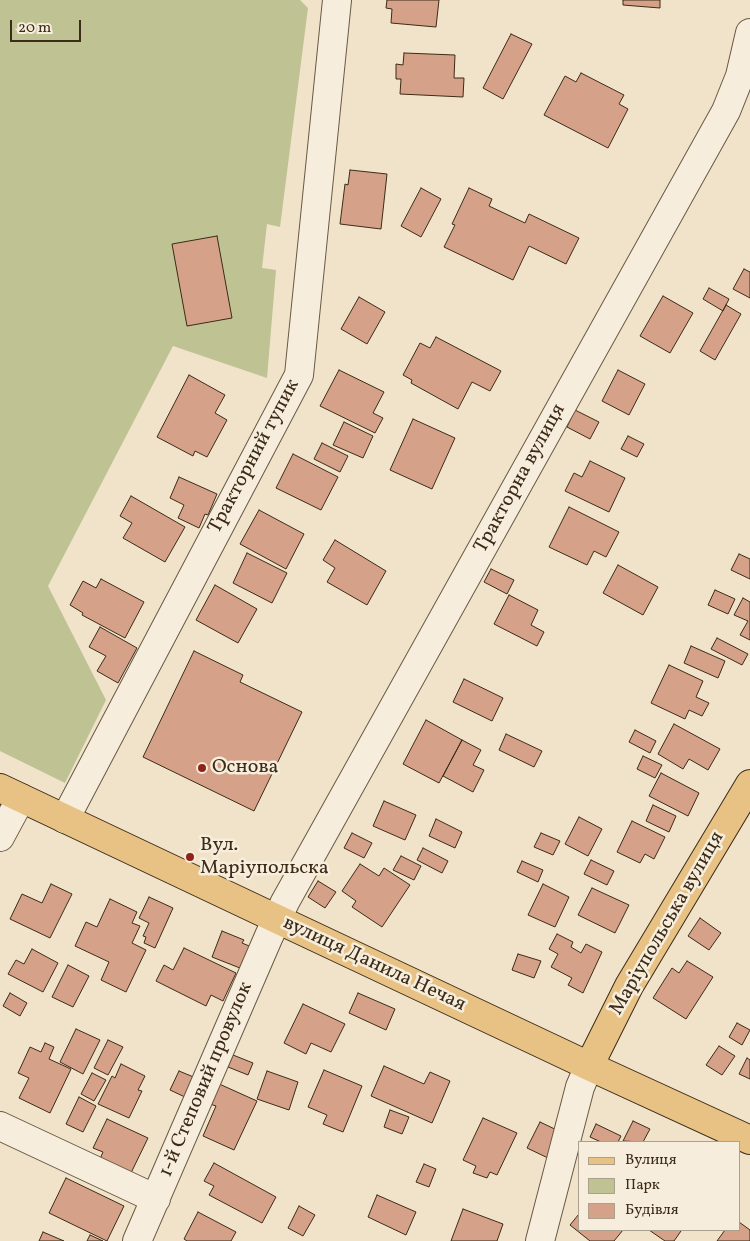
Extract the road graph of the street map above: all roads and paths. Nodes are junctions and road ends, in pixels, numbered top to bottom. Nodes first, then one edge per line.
1 (337, 0) edge
2 (750, 33) edge
3 (750, 784) edge
4 (11, 793) edge
5 (65, 819) junction
6 (0, 837) edge
7 (276, 920) junction
8 (589, 1066) junction
9 (0, 1126) edge
10 (750, 1140) edge
11 (156, 1199) junction
12 (137, 1241) edge
13 (540, 1241) edge

1 - 5 street, Тракторний тупик
2 - 7 street, Тракторна вулиця
3 - 8 main road, Маріупольська вулиця
4 - 5 main road, вулиця Данила Нечая
4 - 6 street
5 - 7 main road, вулиця Данила Нечая
7 - 8 main road, вулиця Данила Нечая
7 - 11 street, 1-й Степовий провулок
8 - 10 main road, вулиця Данила Нечая
8 - 13 street
9 - 11 street
11 - 12 street, 1-й Степовий провулок

